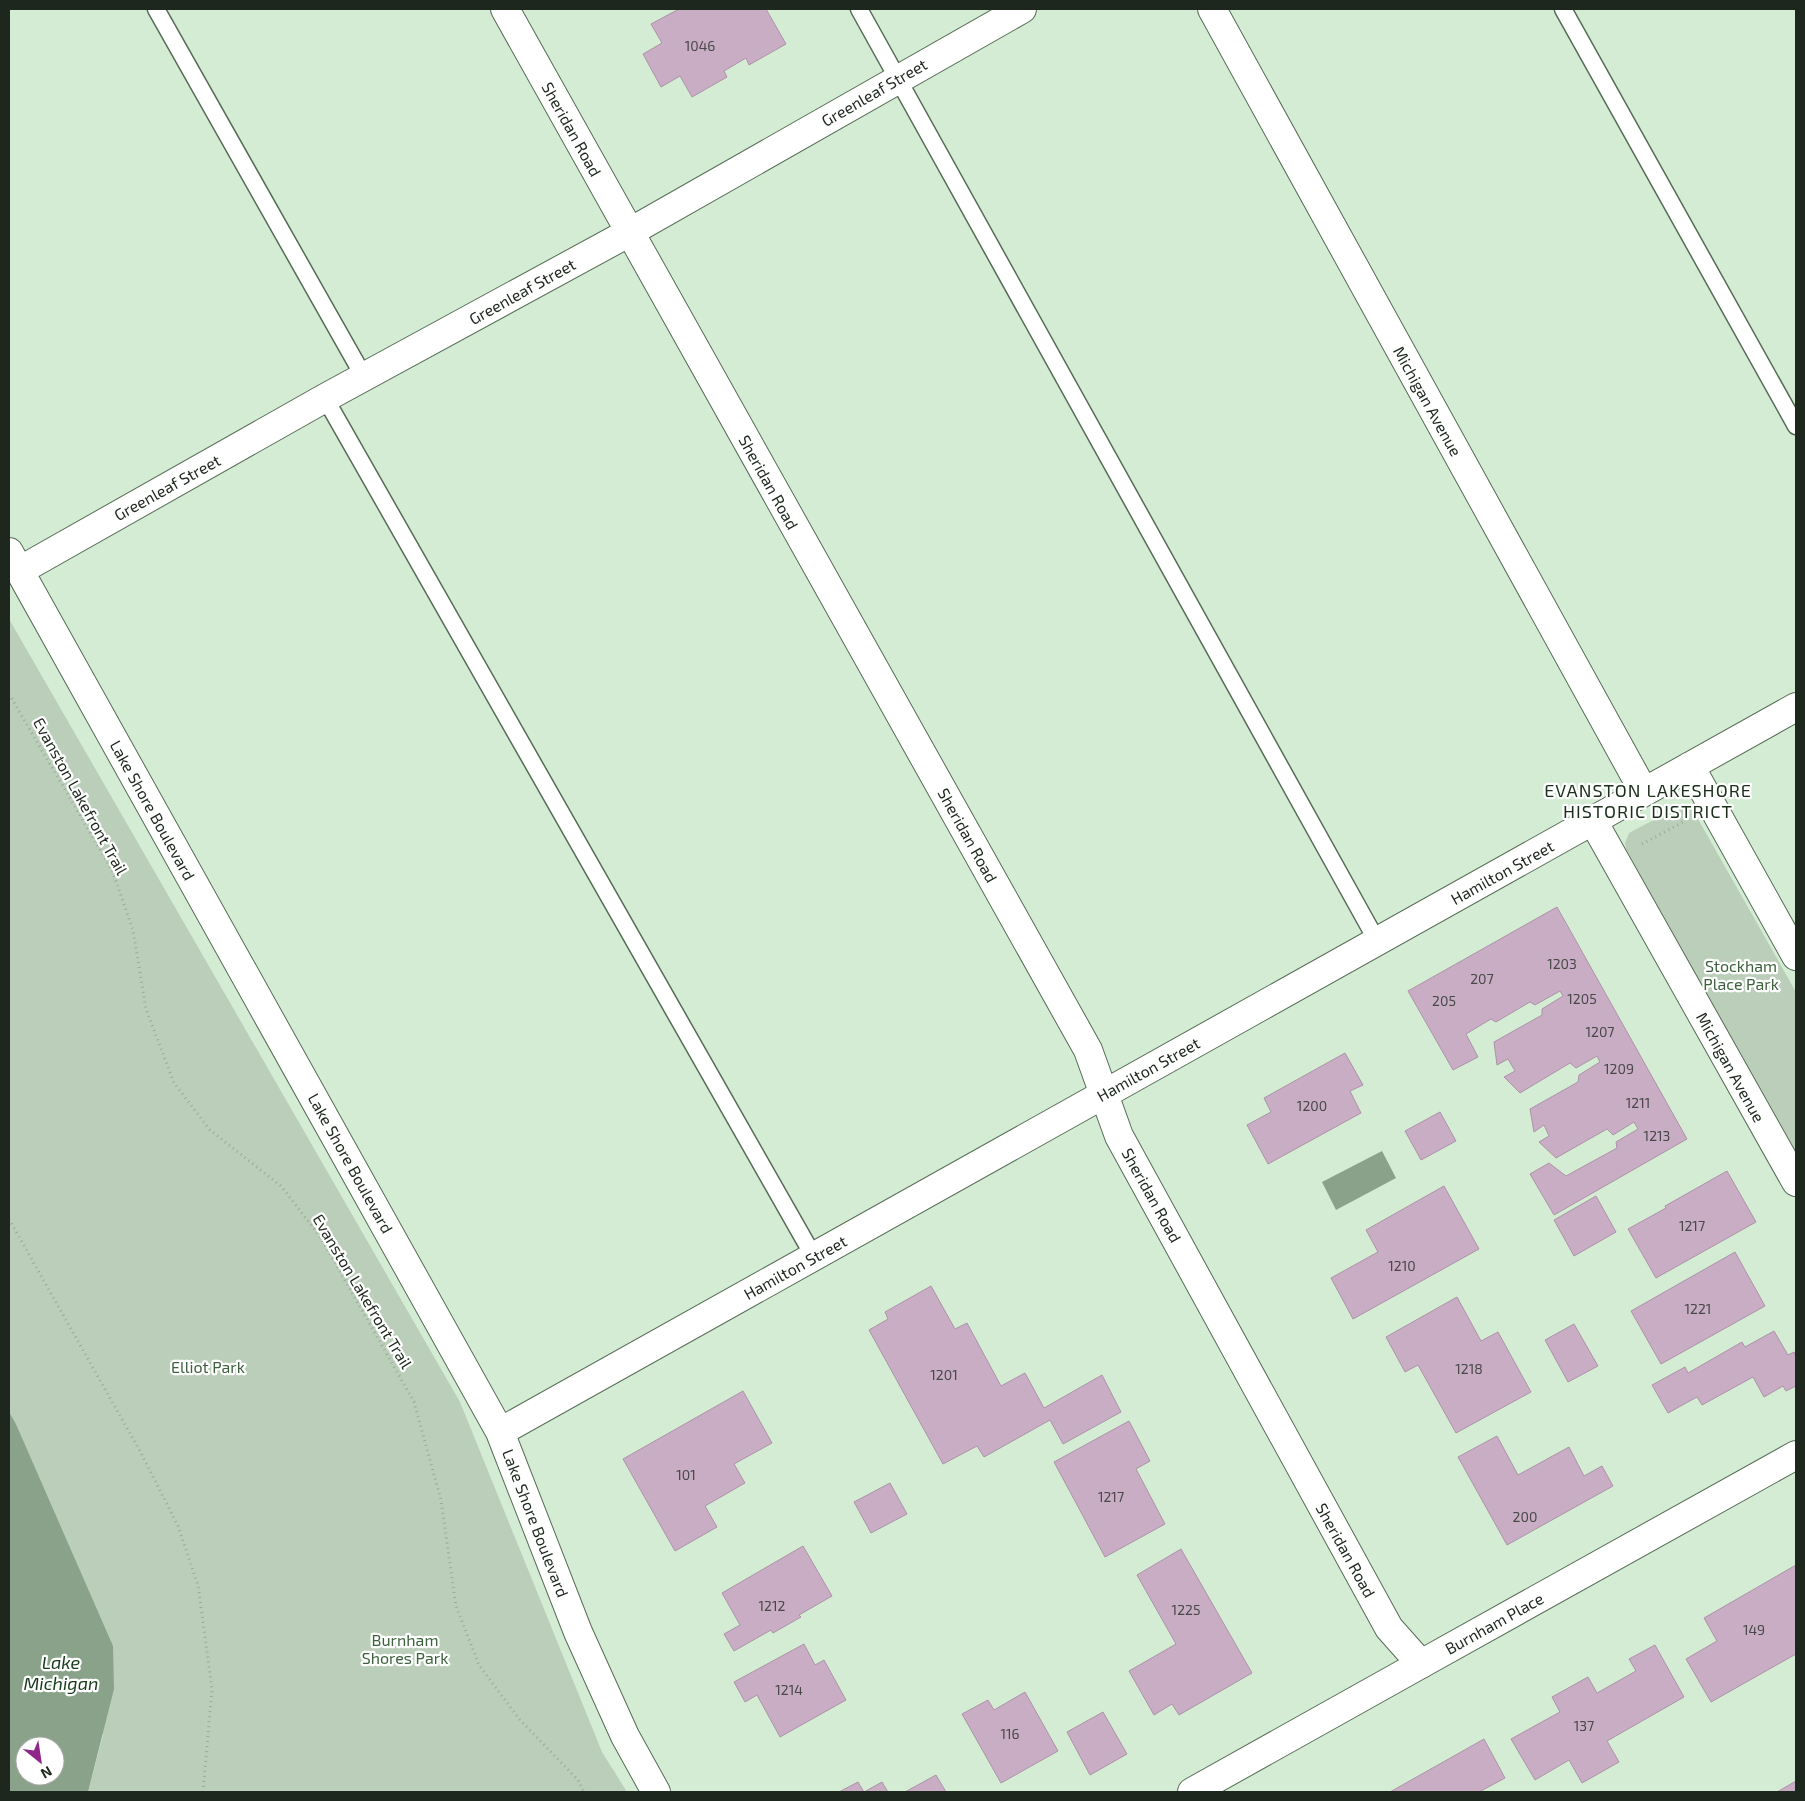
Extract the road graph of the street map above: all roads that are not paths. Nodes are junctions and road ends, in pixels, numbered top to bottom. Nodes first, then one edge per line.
1 (156, 9) edge
2 (505, 9) edge
3 (859, 9) edge
4 (1022, 9) edge
5 (1212, 9) edge
6 (1563, 9) edge
7 (899, 78) junction
8 (630, 232) junction
9 (364, 377) junction
10 (325, 398) junction
11 (1796, 426) edge
12 (14, 562) edge
13 (1796, 707) edge
14 (1690, 766) junction
15 (1644, 792) junction
16 (1592, 821) junction
17 (1377, 941) junction
18 (1796, 956) edge
19 (1104, 1094) junction
20 (1796, 1182) edge
21 (814, 1257) junction
22 (500, 1432) junction
23 (1796, 1455) edge
24 (1422, 1664) junction
25 (656, 1792) edge
26 (1192, 1792) edge

1 - 9 lane
2 - 8 street, Sheridan Road
3 - 7 lane
4 - 7 street, Greenleaf Street
5 - 15 street, Michigan Avenue
6 - 11 lane
7 - 8 street, Greenleaf Street
7 - 17 lane
8 - 9 street, Greenleaf Street
8 - 19 street, Sheridan Road
9 - 10 street, Greenleaf Street
10 - 12 street, Greenleaf Street
10 - 21 lane
12 - 22 street, Lake Shore Boulevard
13 - 14 street, Hamilton Street
14 - 15 street, Hamilton Street
14 - 18 street
15 - 16 street, Hamilton Street
16 - 17 street, Hamilton Street
16 - 20 street, Michigan Avenue
17 - 19 street, Hamilton Street
19 - 21 street, Hamilton Street
19 - 24 street, Sheridan Road
21 - 22 street, Hamilton Street
22 - 25 street, Lake Shore Boulevard
23 - 24 street, Burnham Place
24 - 26 street, Burnham Place

